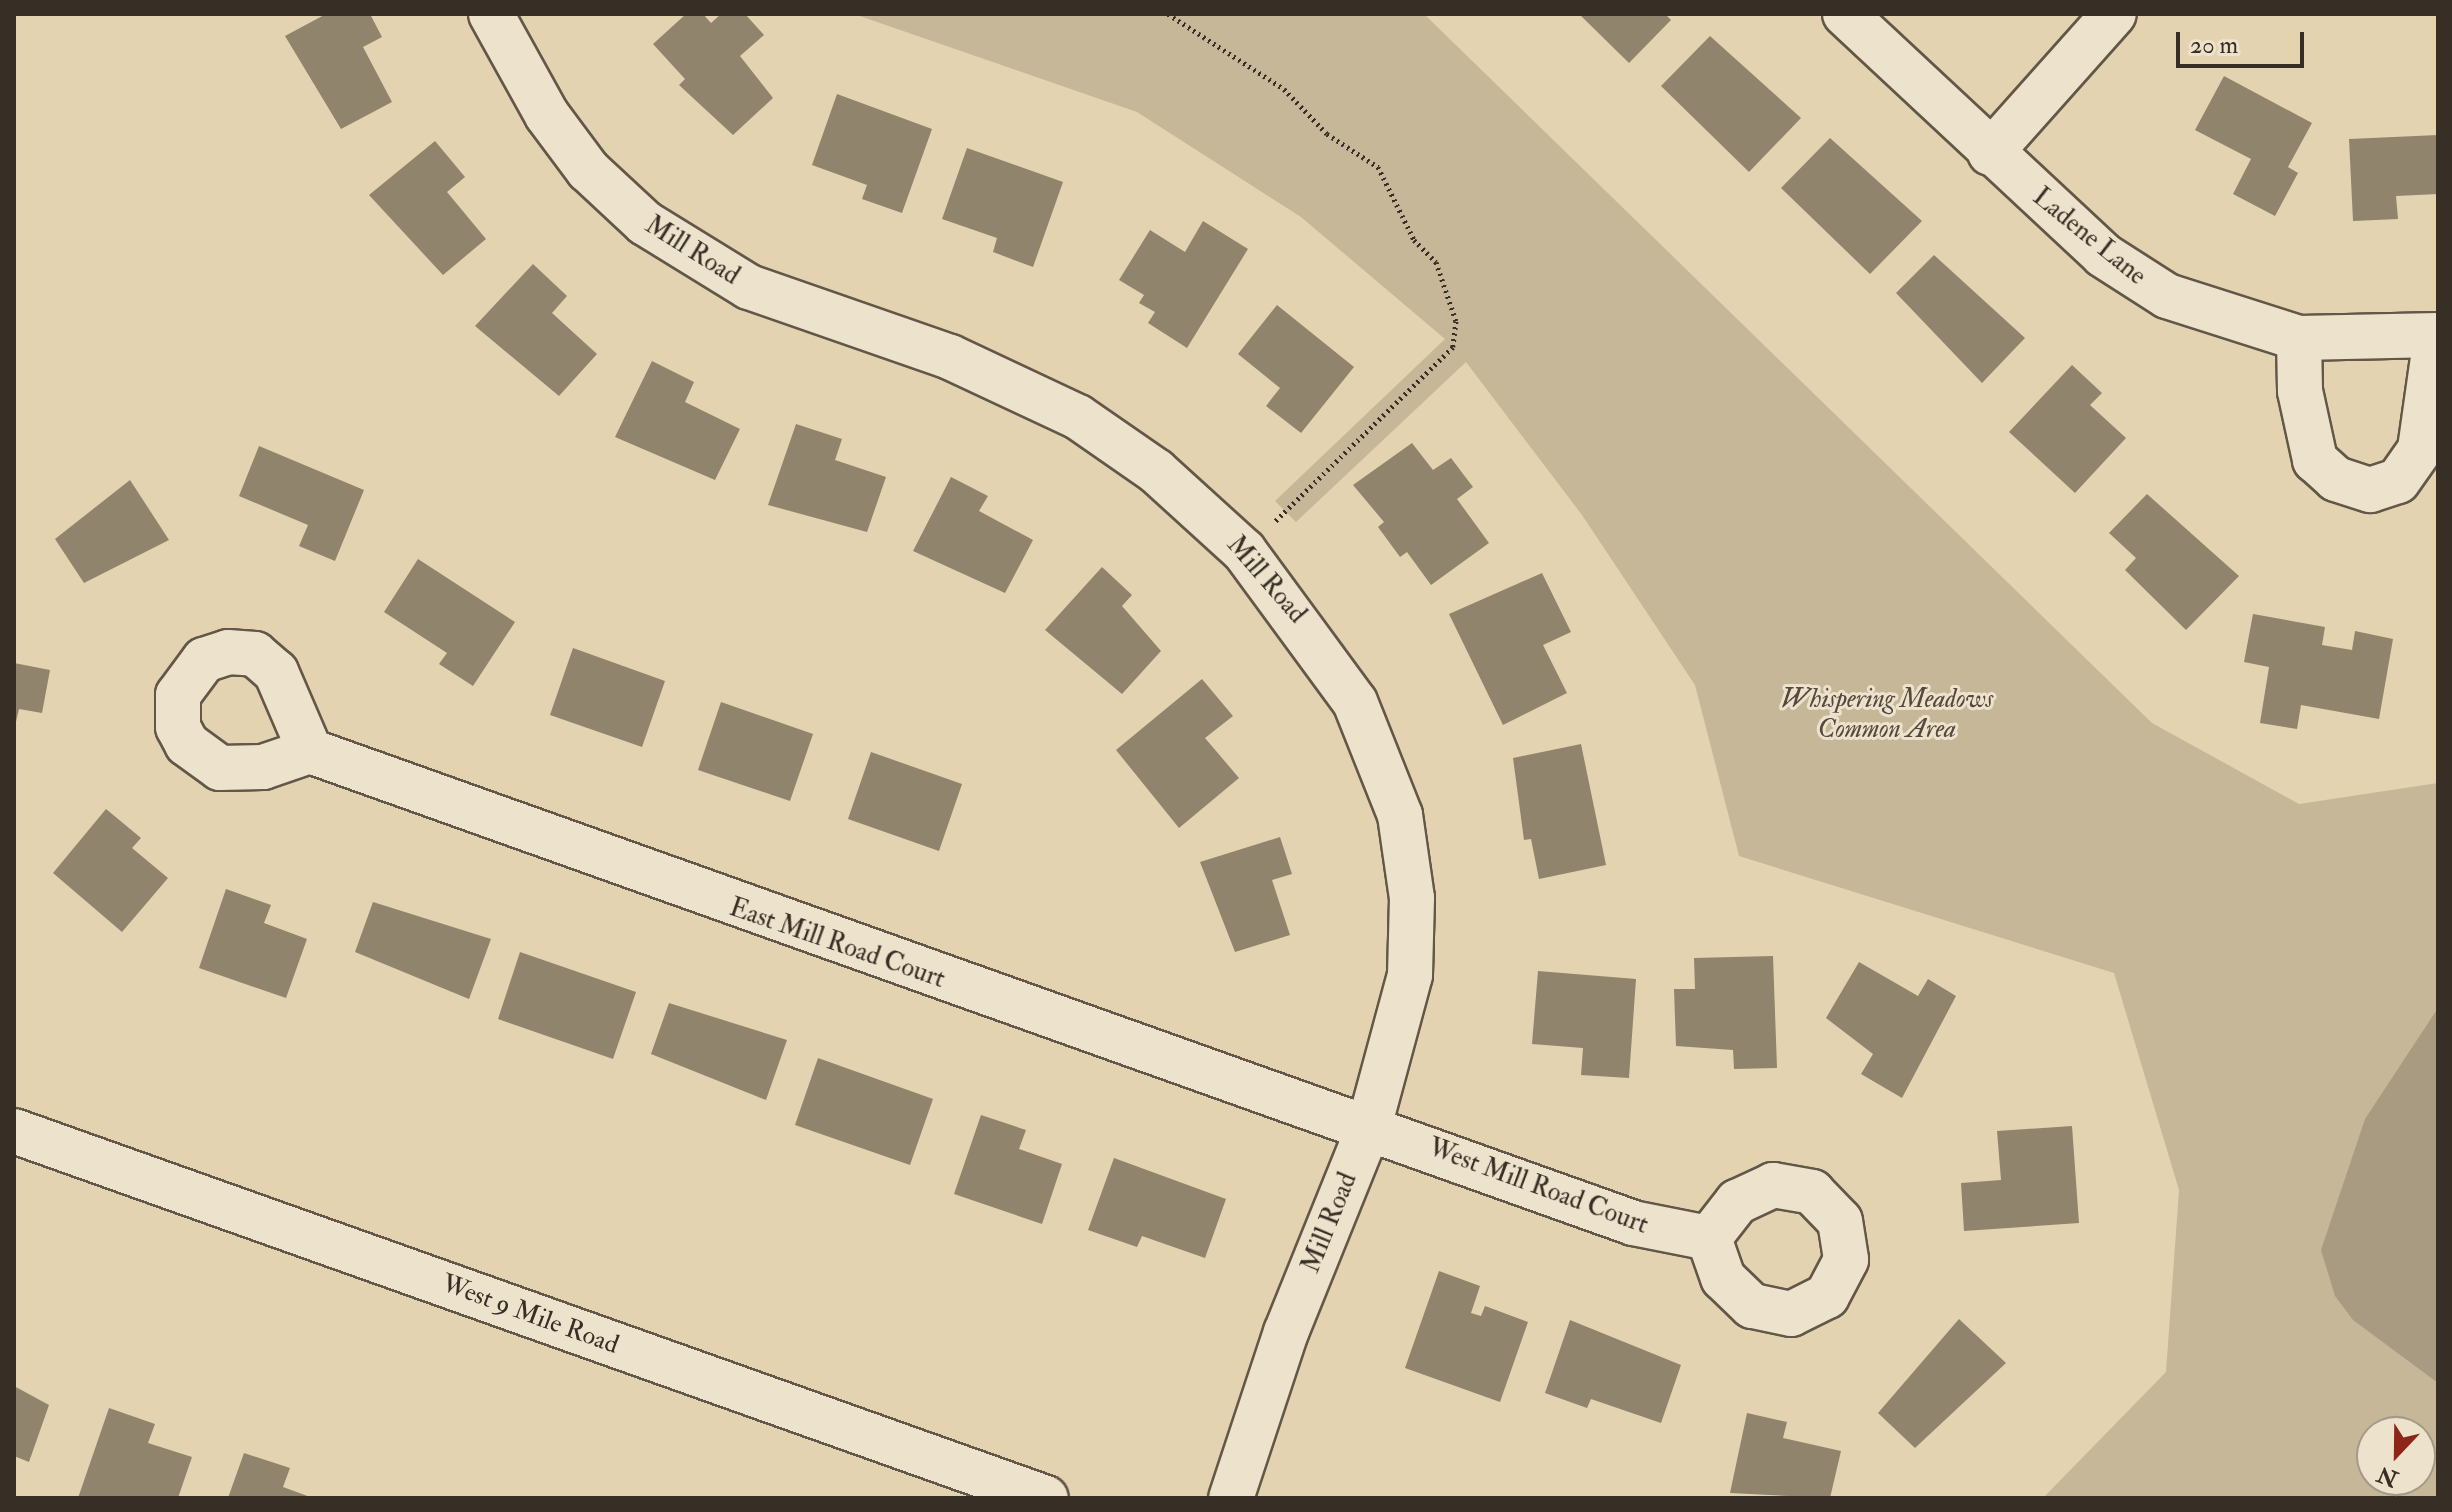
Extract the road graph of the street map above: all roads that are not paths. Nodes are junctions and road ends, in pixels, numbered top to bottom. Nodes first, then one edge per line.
1 (491, 14) edge
2 (1845, 14) edge
3 (2114, 14) edge
4 (1990, 153) junction
5 (2437, 336) edge
6 (2299, 338) junction
7 (310, 751) dead end
8 (1369, 1127) junction
9 (14, 1131) edge
10 (1709, 1238) dead end
11 (1046, 1498) edge
12 (1231, 1498) edge

1 - 8 street, Mill Road
2 - 4 street, Ladene Lane
3 - 4 street
4 - 6 street, Ladene Lane
5 - 6 street, Ladene Lane
5 - 6 street
7 - 8 street, East Mill Road Court
8 - 10 street, West Mill Road Court
8 - 12 street, Mill Road
9 - 11 street, West 9 Mile Road

